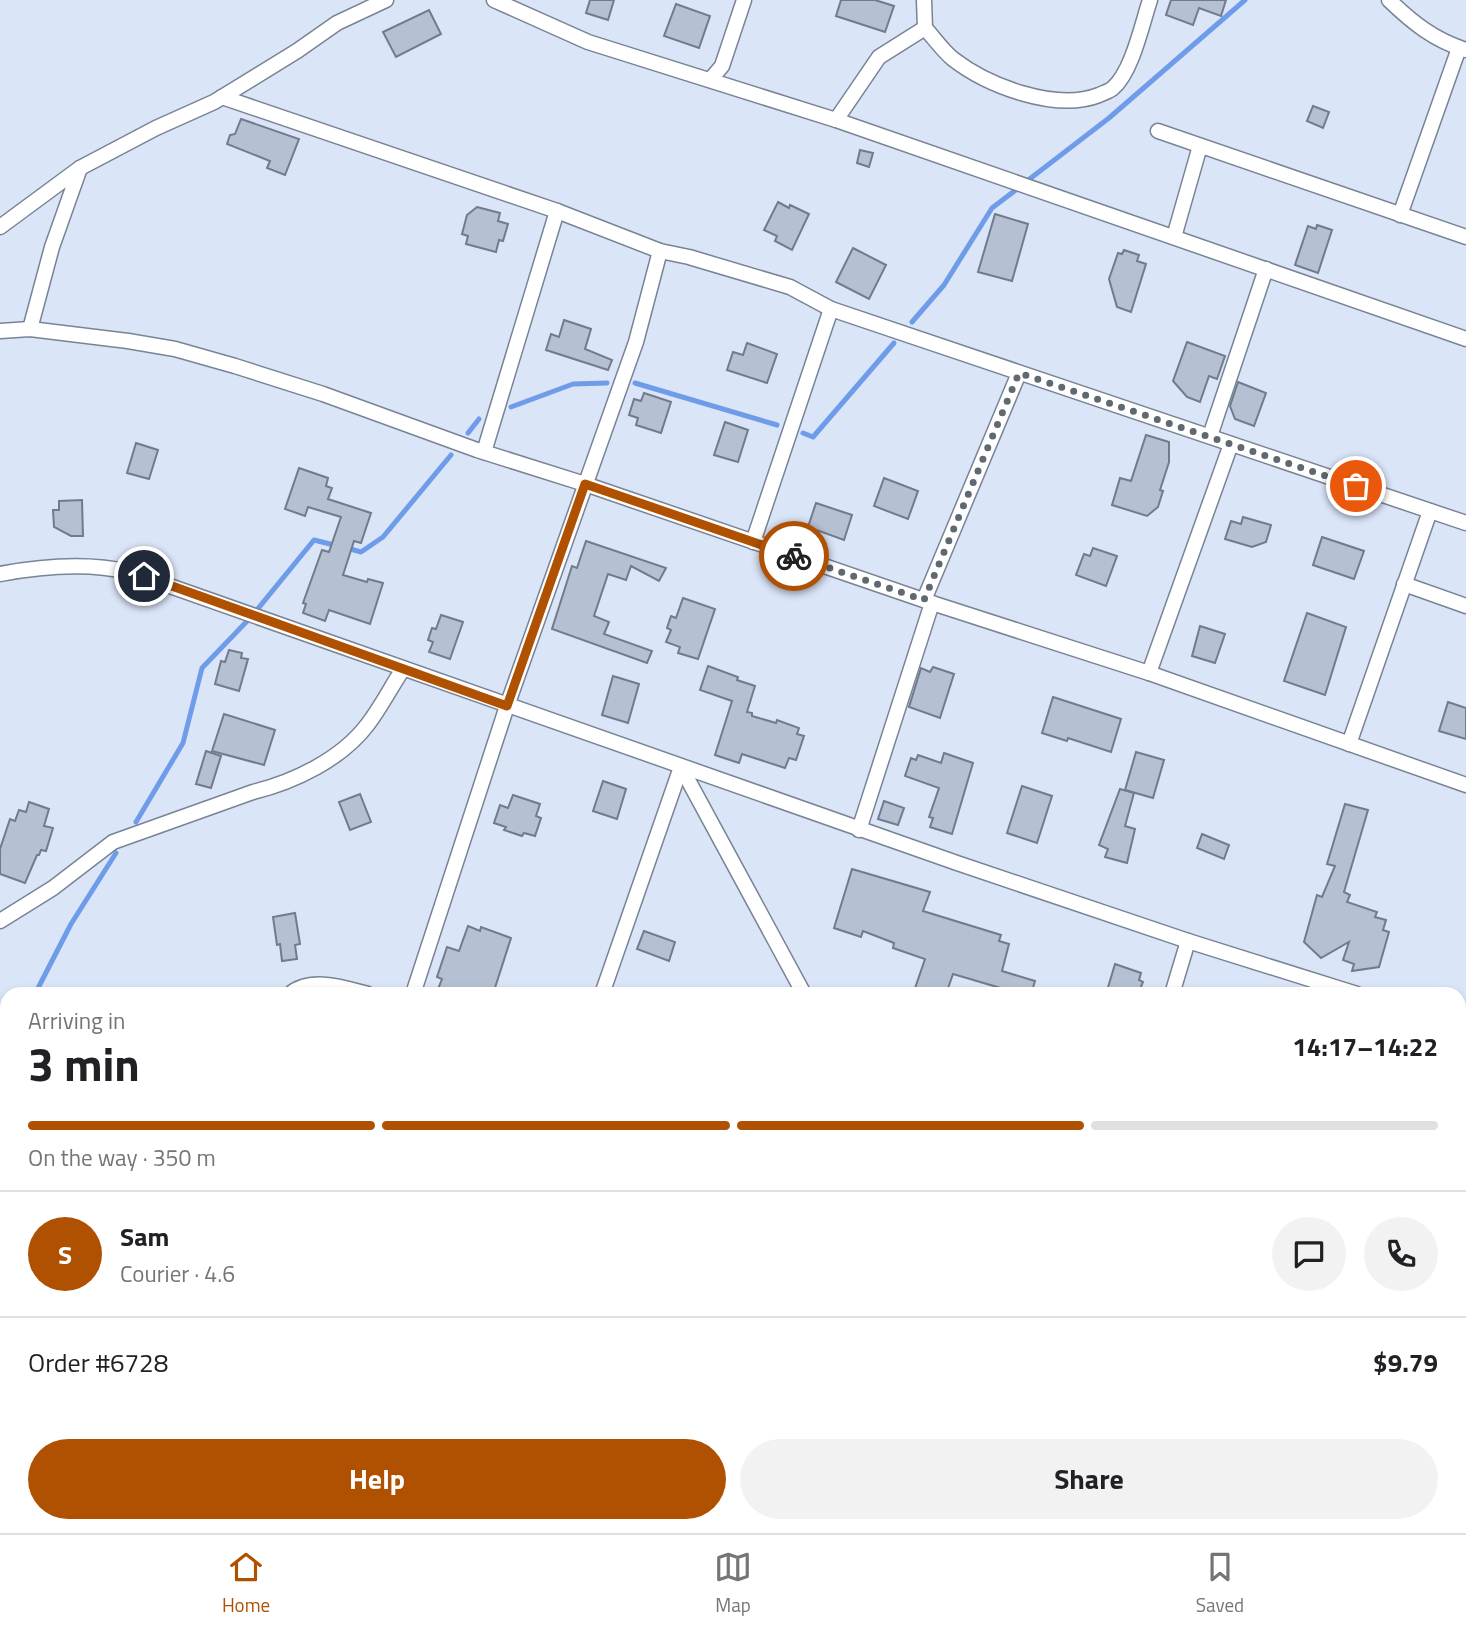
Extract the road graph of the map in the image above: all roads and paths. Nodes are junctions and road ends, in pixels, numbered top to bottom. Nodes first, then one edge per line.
1 (386, 0) edge
2 (494, 0) edge
3 (744, 0) edge
4 (924, 0) edge
5 (1150, 0) edge
6 (1389, 0) edge
7 (925, 27) junction
8 (1463, 49) edge
9 (710, 80) junction
10 (222, 97) junction
11 (836, 120) junction
12 (1158, 131) dead end
13 (1200, 146) junction
14 (80, 168) junction
15 (557, 211) junction
16 (1400, 215) junction
17 (0, 226) edge
18 (1174, 237) junction
19 (1466, 237) edge
20 (660, 251) junction
21 (1266, 270) junction
22 (831, 309) junction
23 (30, 329) junction
24 (0, 331) edge
25 (1466, 339) edge
26 (1019, 373) junction
27 (1210, 436) junction
28 (1231, 444) junction
29 (484, 452) junction
30 (585, 484) junction
31 (1430, 511) junction
32 (1466, 523) edge
33 (753, 542) junction
34 (0, 574) edge
35 (1404, 584) junction
36 (928, 602) junction
37 (1466, 606) edge
38 (403, 669) junction
39 (1149, 673) junction
40 (507, 706) junction
41 (1349, 744) junction
42 (681, 767) junction
43 (1466, 785) edge
44 (859, 830) junction
45 (0, 921) edge
46 (1188, 941) junction
47 (305, 987) edge
48 (332, 987) edge
49 (415, 987) edge
50 (604, 987) edge
51 (800, 987) edge
52 (1174, 987) edge
53 (1335, 987) edge

1 - 10 street
2 - 9 street
3 - 9 street
4 - 7 street
5 - 7 street
6 - 8 street
7 - 11 street
8 - 16 street
9 - 11 street
10 - 14 street
10 - 15 street
11 - 18 street
12 - 13 street
13 - 16 street
13 - 18 street
14 - 17 street
14 - 23 street
15 - 20 street
15 - 29 street
16 - 19 street
18 - 21 street
20 - 22 street
20 - 30 street
21 - 25 street
21 - 27 street
22 - 26 street
22 - 33 street
23 - 24 street
23 - 29 street
26 - 27 street
26 - 36 street
27 - 28 street
28 - 31 street
28 - 39 street
29 - 30 street
30 - 33 street
30 - 40 street
31 - 32 street
31 - 35 street
33 - 36 street
34 - 38 street
35 - 37 street
35 - 41 street
36 - 39 street
36 - 44 street
38 - 40 street
38 - 45 street
39 - 41 street
40 - 42 street
40 - 49 street
41 - 43 street
42 - 44 street
42 - 50 street
42 - 51 street
44 - 46 street
46 - 52 street
46 - 53 street
47 - 48 street

